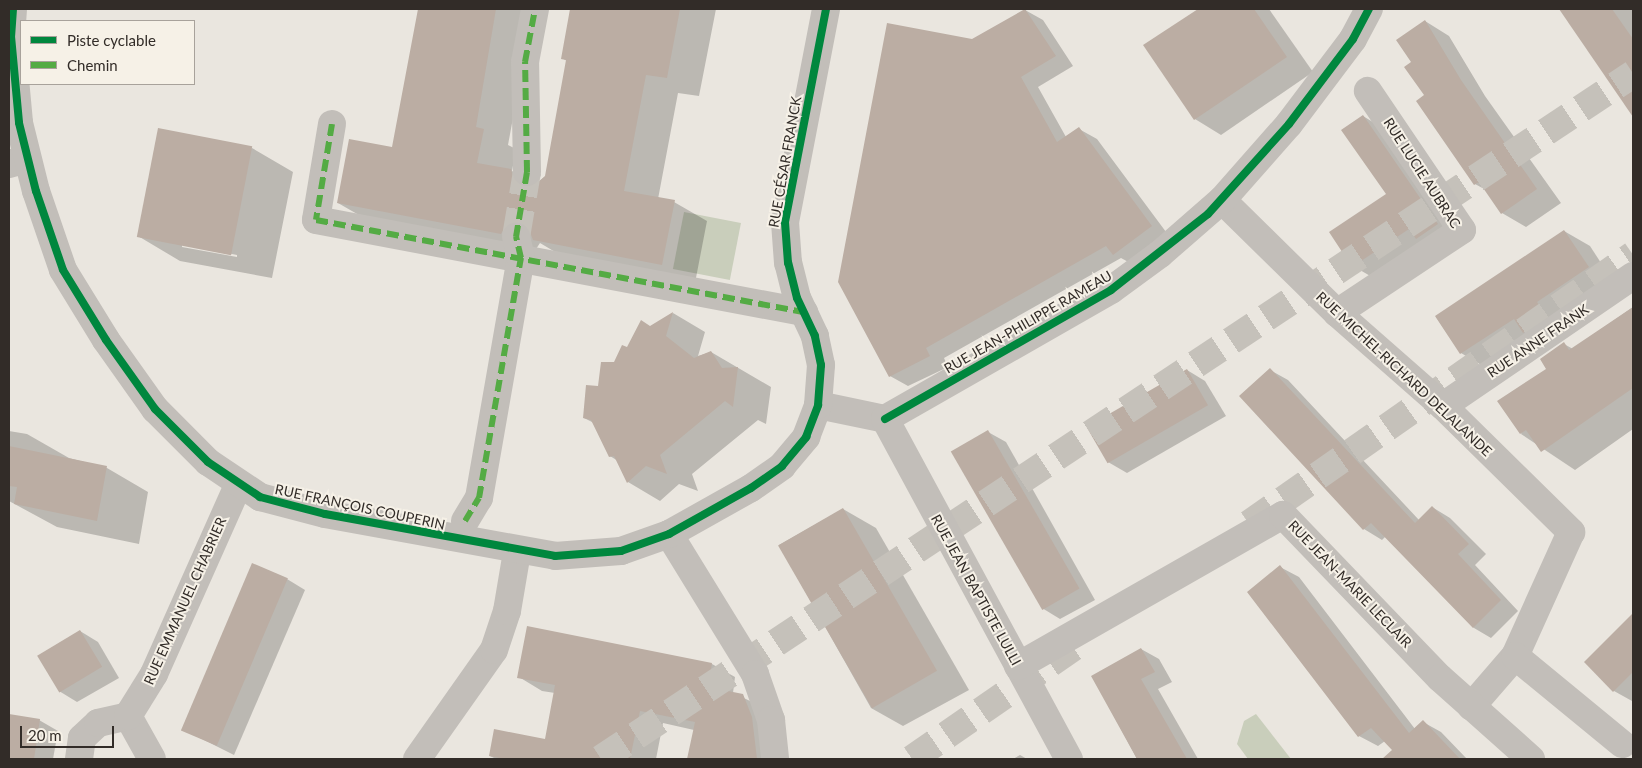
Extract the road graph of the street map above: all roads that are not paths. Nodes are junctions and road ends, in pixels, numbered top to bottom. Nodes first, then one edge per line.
1 (14, 9) edge
2 (535, 9) edge
3 (826, 9) edge
4 (1369, 9) edge
5 (1368, 91) dead end
6 (332, 124) dead end
7 (18, 162) edge
8 (527, 172) tunnel mouth
9 (1222, 200) junction
10 (518, 248) junction
11 (1633, 276) edge
12 (804, 312) junction
13 (1337, 314) junction
14 (818, 405) junction
15 (1443, 406) junction
16 (885, 419) junction
17 (238, 485) junction
18 (465, 521) dead end
19 (669, 534) junction
20 (517, 552) junction
21 (1515, 656) junction
22 (1018, 666) junction
23 (1471, 707) junction
24 (128, 716) junction
25 (1621, 745) edge
26 (425, 758) edge
27 (79, 759) edge
28 (152, 759) edge
29 (775, 759) edge
30 (1069, 759) edge
31 (1531, 759) edge

1 - 7 street, RUE FRANÇOIS COUPERIN
2 - 8 street
3 - 12 street, RUE CÉSAR FRANCK
4 - 9 street, RUE JEAN-PHILIPPE RAMEAU
5 - 13 street, RUE LUCIE AUBRAC
6 - 10 street
7 - 17 street, RUE FRANÇOIS COUPERIN
9 - 13 street, RUE MICHEL-RICHARD DELALANDE
9 - 16 street, RUE JEAN-PHILIPPE RAMEAU
10 - 12 street
10 - 18 street
11 - 15 street, RUE ANNE FRANK
12 - 14 street, RUE CÉSAR FRANCK
13 - 15 street, RUE MICHEL-RICHARD DELALANDE
14 - 16 street
14 - 19 street
15 - 21 street, RUE MICHEL-RICHARD DELALANDE
16 - 22 street, RUE JEAN BAPTISTE LULLI
17 - 20 street, RUE FRANÇOIS COUPERIN
17 - 24 street, RUE EMMANUEL CHABRIER
19 - 20 street
19 - 29 street
20 - 26 street
21 - 23 street, RUE MICHEL-RICHARD DELALANDE
21 - 25 street
22 - 23 street, RUE JEAN-MARIE LECLAIR
22 - 30 street, RUE JEAN BAPTISTE LULLI
23 - 31 street, RUE JEAN-MARIE LECLAIR
24 - 27 street
24 - 28 street

